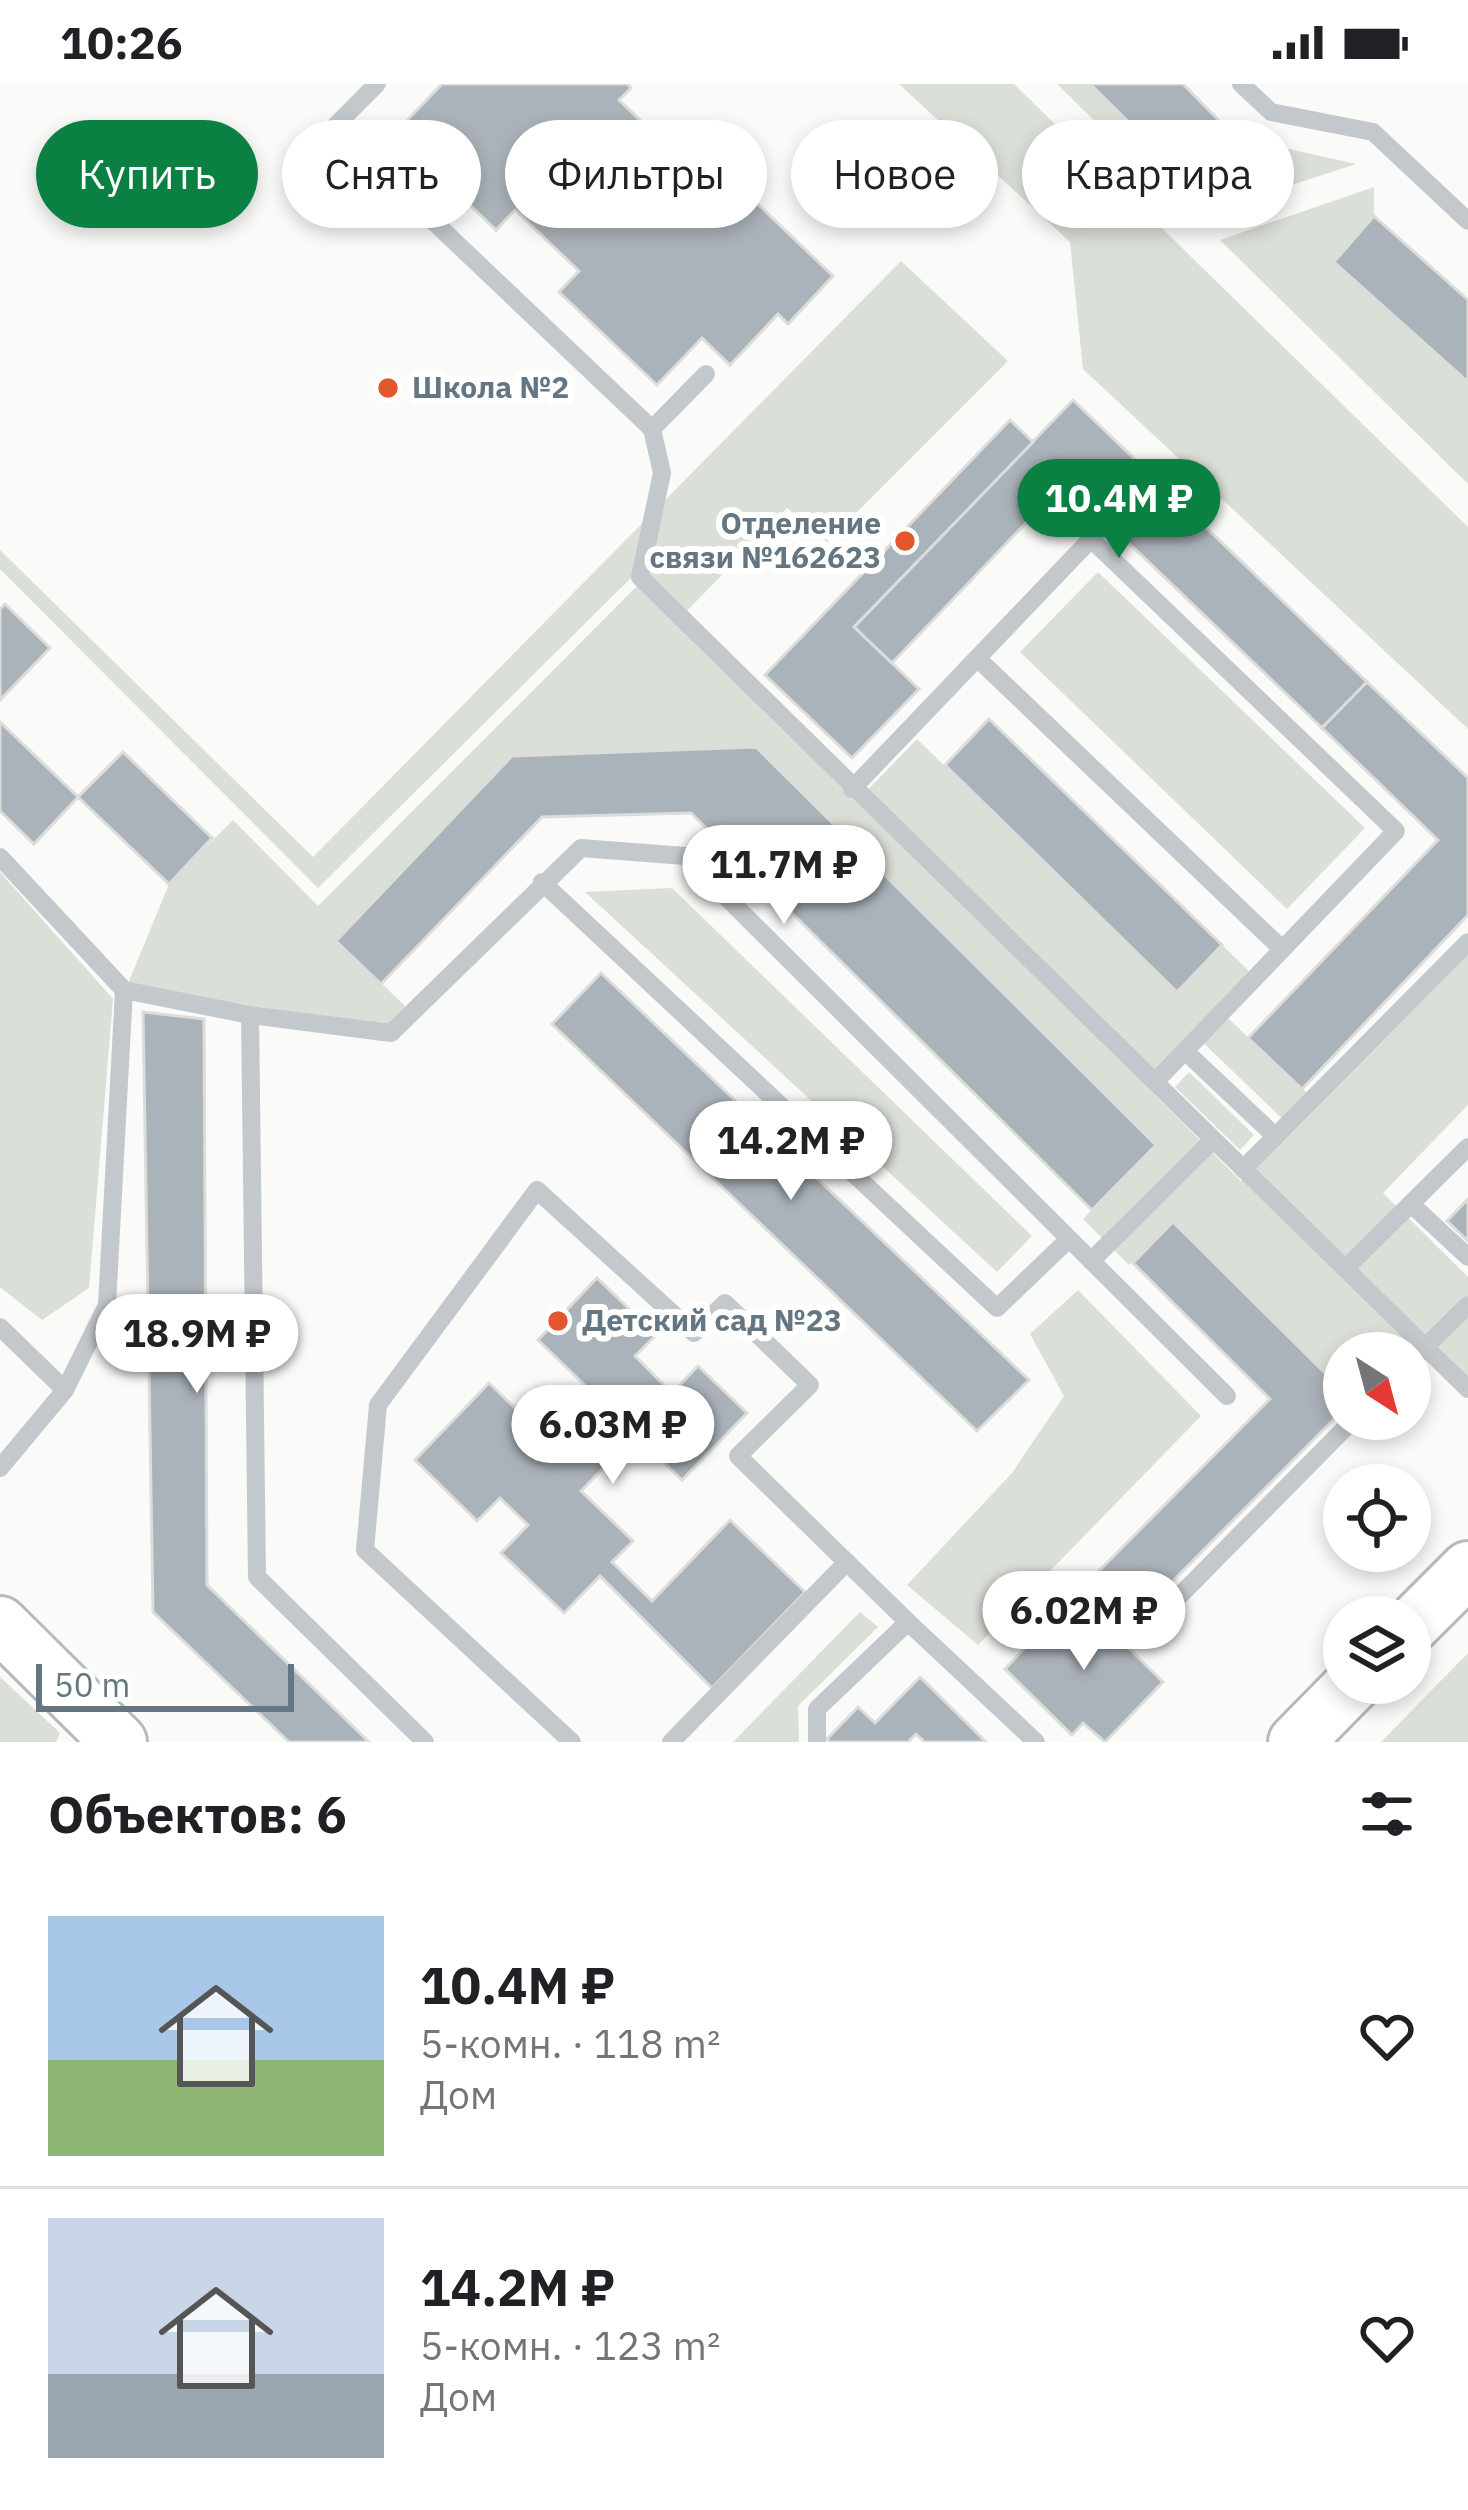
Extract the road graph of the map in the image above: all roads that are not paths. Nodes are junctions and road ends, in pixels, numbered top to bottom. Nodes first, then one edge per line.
1 (377, 84) edge
2 (1241, 84) edge
3 (1468, 221) edge
4 (706, 374) dead end
5 (652, 429) junction
6 (977, 658) junction
7 (852, 789) junction
8 (0, 856) edge
9 (542, 882) junction
10 (1468, 942) edge
11 (1282, 950) junction
12 (124, 991) junction
13 (250, 1015) junction
14 (1185, 1051) junction
15 (1155, 1082) junction
16 (1276, 1136) junction
17 (1213, 1140) junction
18 (1468, 1147) edge
19 (1243, 1169) junction
20 (1411, 1204) junction
21 (1069, 1239) junction
22 (1468, 1257) edge
23 (1090, 1262) junction
24 (1345, 1269) junction
25 (1468, 1305) edge
26 (0, 1327) edge
27 (1398, 1332) edge
28 (1431, 1341) edge
29 (1431, 1364) edge
30 (1468, 1389) edge
31 (65, 1390) junction
32 (1227, 1396) dead end
33 (1333, 1440) edge
34 (0, 1468) edge
35 (847, 1562) junction
36 (1468, 1569) edge
37 (1431, 1606) edge
38 (908, 1622) junction
39 (0, 1624) edge
40 (1141, 1635) dead end
41 (1333, 1704) edge
42 (105, 1735) edge
43 (425, 1742) edge
44 (572, 1742) edge
45 (671, 1742) edge
46 (817, 1742) edge
47 (1036, 1742) edge
48 (1296, 1742) edge

1 - 5 lane
2 - 3 lane
4 - 5 lane
5 - 7 lane
6 - 7 lane
6 - 11 lane
6 - 11 lane
7 - 15 lane
8 - 12 lane
9 - 13 lane
9 - 21 lane
9 - 21 lane
10 - 16 lane
11 - 14 lane
12 - 13 lane
12 - 31 lane
13 - 43 lane
14 - 15 lane
14 - 16 lane
15 - 17 lane
16 - 19 lane
17 - 19 lane
17 - 23 lane
18 - 20 lane
19 - 24 lane
20 - 22 lane
20 - 24 lane
21 - 23 lane
23 - 32 lane
24 - 27 lane
25 - 28 lane
26 - 31 lane
29 - 30 lane
31 - 34 lane
33 - 40 lane
35 - 38 lane
35 - 44 lane
35 - 45 lane
36 - 37 main road
38 - 46 lane
38 - 47 lane
39 - 42 main road
41 - 48 main road

